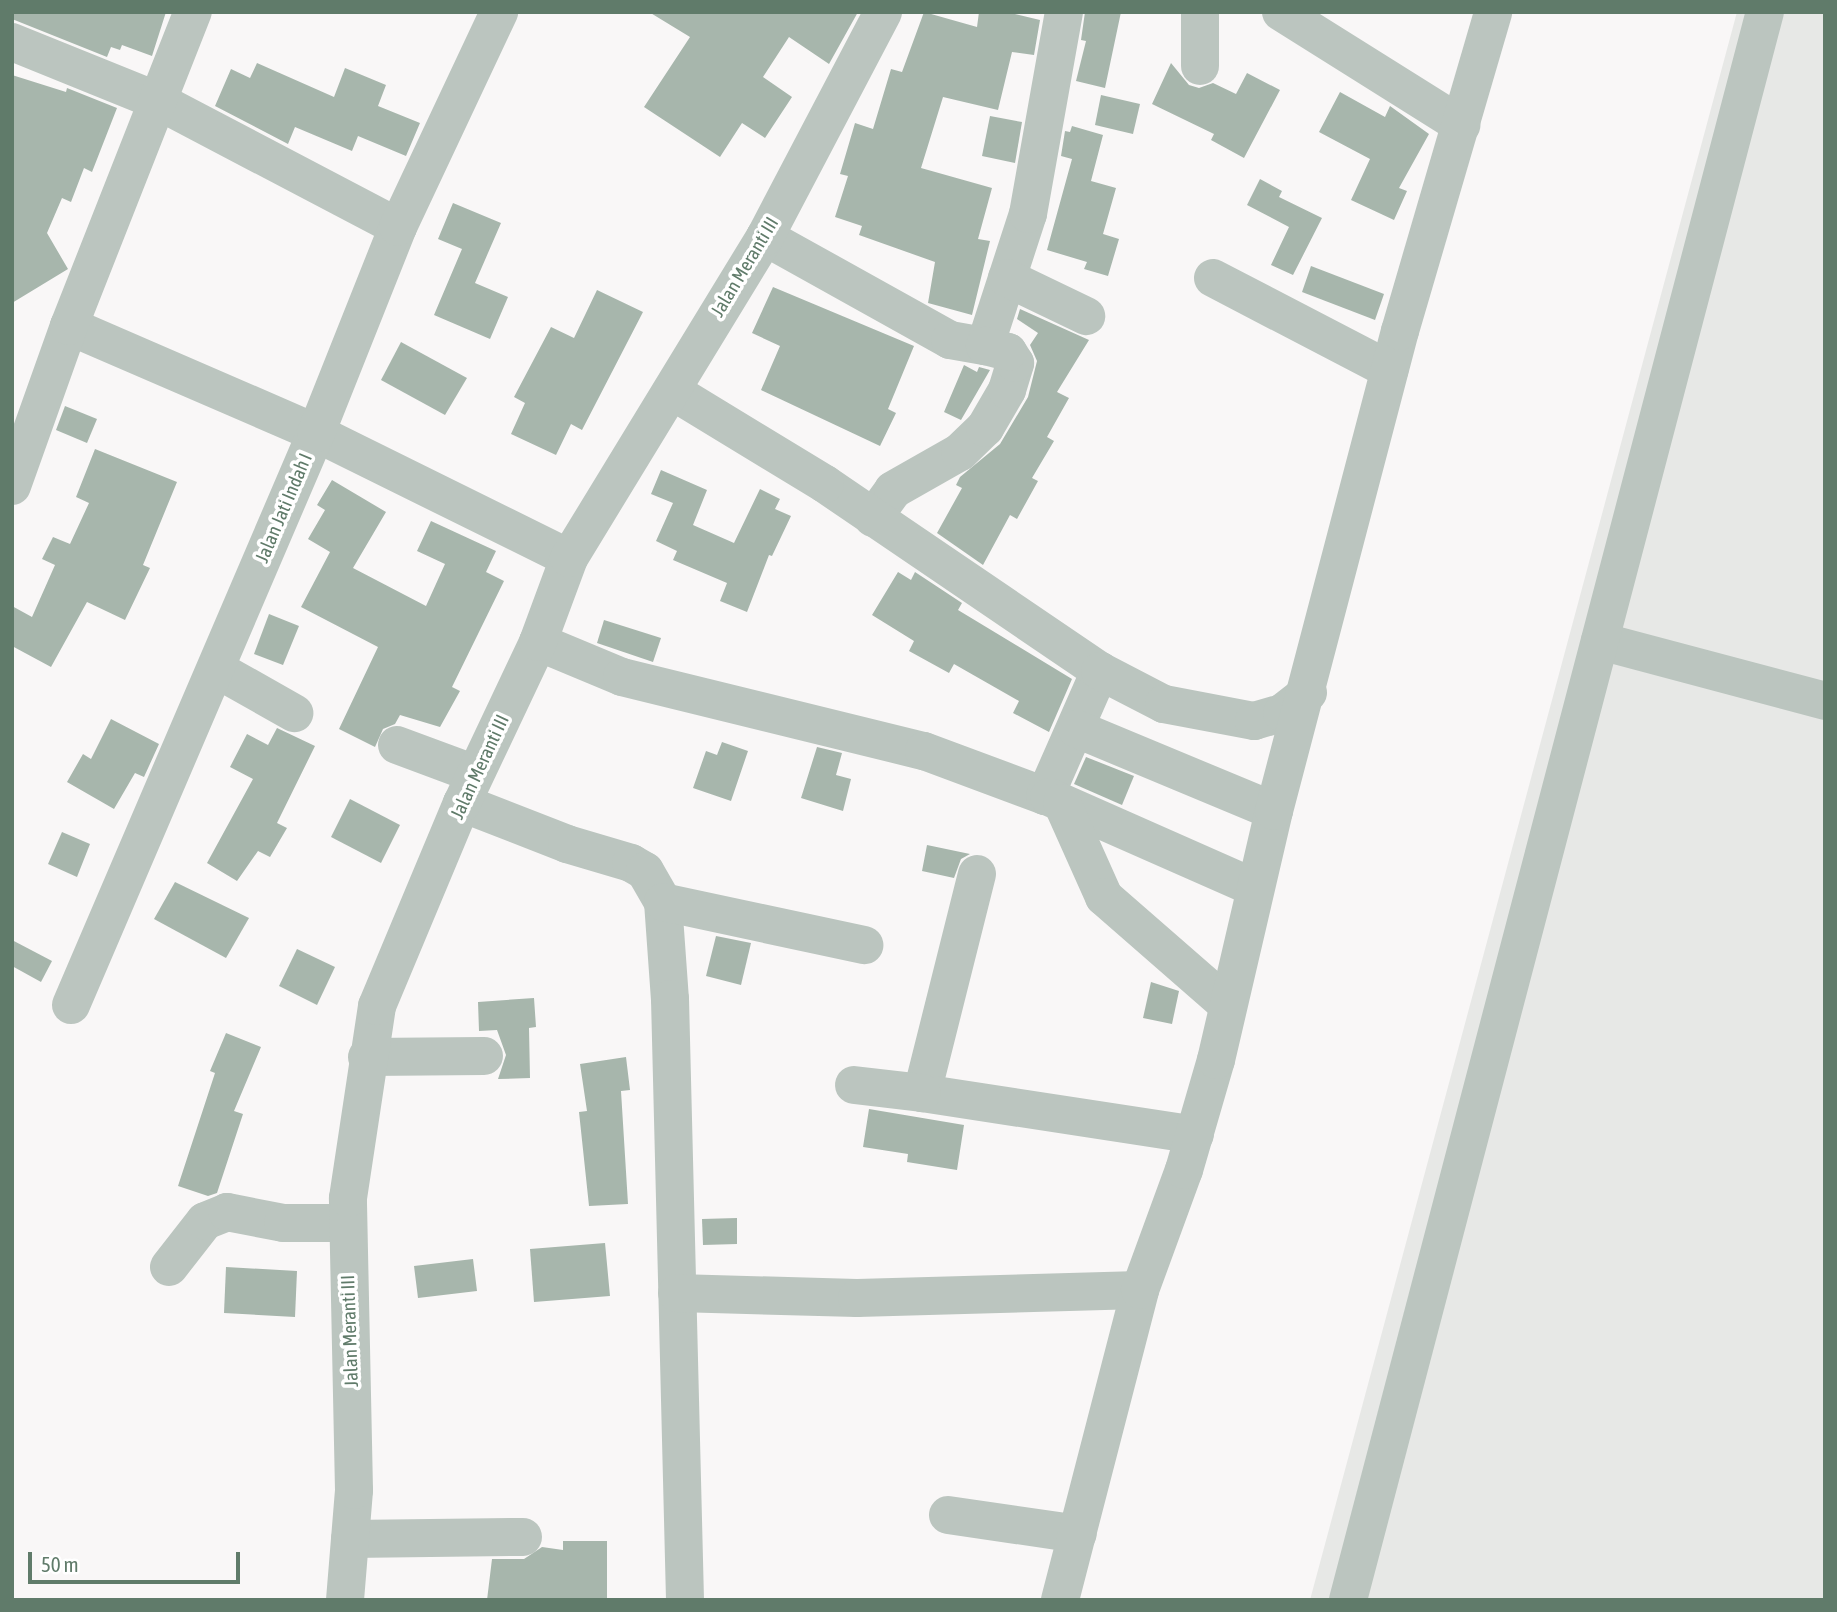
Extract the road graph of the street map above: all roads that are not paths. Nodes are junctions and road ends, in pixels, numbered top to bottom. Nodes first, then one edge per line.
1 (193, 12) edge
2 (499, 12) edge
3 (883, 12) edge
4 (1064, 12) edge
5 (1200, 12) edge
6 (1281, 12) edge
7 (1493, 12) edge
8 (1765, 12) edge
9 (12, 42) edge
10 (1200, 65) dead end
11 (158, 101) junction
12 (1461, 125) junction
13 (398, 227) junction
14 (765, 237) junction
15 (1007, 278) junction
16 (1213, 278) dead end
17 (1086, 316) dead end
18 (69, 326) junction
19 (985, 346) junction
20 (1390, 370) junction
21 (672, 391) junction
22 (316, 433) junction
23 (12, 486) edge
24 (873, 517) junction
25 (569, 558) junction
26 (1600, 641) junction
27 (538, 642) junction
28 (216, 669) junction
29 (1100, 671) junction
30 (1308, 692) junction
31 (1825, 701) edge
32 (294, 713) dead end
33 (1077, 729) junction
34 (397, 746) dead end
35 (468, 788) junction
36 (1053, 799) junction
37 (1274, 811) junction
38 (977, 874) dead end
39 (1255, 888) junction
40 (663, 902) junction
41 (864, 945) dead end
42 (71, 1005) dead end
43 (1228, 1005) junction
44 (484, 1056) dead end
45 (367, 1057) junction
46 (853, 1085) dead end
47 (922, 1093) junction
48 (1195, 1135) junction
49 (348, 1223) junction
50 (169, 1267) dead end
51 (1140, 1290) junction
52 (677, 1293) junction
53 (948, 1515) dead end
54 (1078, 1534) junction
55 (523, 1537) dead end
56 (350, 1539) junction
57 (345, 1600) edge
58 (685, 1600) edge
59 (1060, 1600) edge
60 (1348, 1600) edge

1 - 11 street
2 - 13 street, Jalan Jati Indah I
3 - 14 street, Jalan Meranti III
4 - 15 street
5 - 10 street
6 - 12 street
7 - 12 street
8 - 26 street
9 - 11 street
11 - 13 street
11 - 18 street
12 - 20 street
13 - 22 street, Jalan Jati Indah I
14 - 19 street
14 - 21 street, Jalan Meranti III
15 - 17 street
15 - 19 street
16 - 20 street
18 - 22 street
18 - 23 street
19 - 24 street
20 - 30 street
21 - 24 street
21 - 25 street, Jalan Meranti III
22 - 25 street
22 - 28 street, Jalan Jati Indah I
24 - 29 street
25 - 27 street, Jalan Meranti III
26 - 31 street
26 - 60 street
27 - 35 street, Jalan Meranti III
27 - 36 street
28 - 32 street
28 - 42 street, Jalan Jati Indah I
29 - 30 street
29 - 33 street
30 - 37 street
33 - 36 street
33 - 37 street
34 - 35 street
35 - 40 street
35 - 45 street, Jalan Meranti III
36 - 39 street
36 - 43 street
37 - 39 street
38 - 47 street
39 - 43 street
40 - 41 street
40 - 52 street
43 - 48 street
44 - 45 street
45 - 49 street, Jalan Meranti III
46 - 47 street
47 - 48 street
48 - 51 street
49 - 50 street
49 - 56 street, Jalan Meranti III
51 - 52 street
51 - 54 street
52 - 58 street
53 - 54 street
54 - 59 street
55 - 56 street
56 - 57 street, Jalan Meranti III

